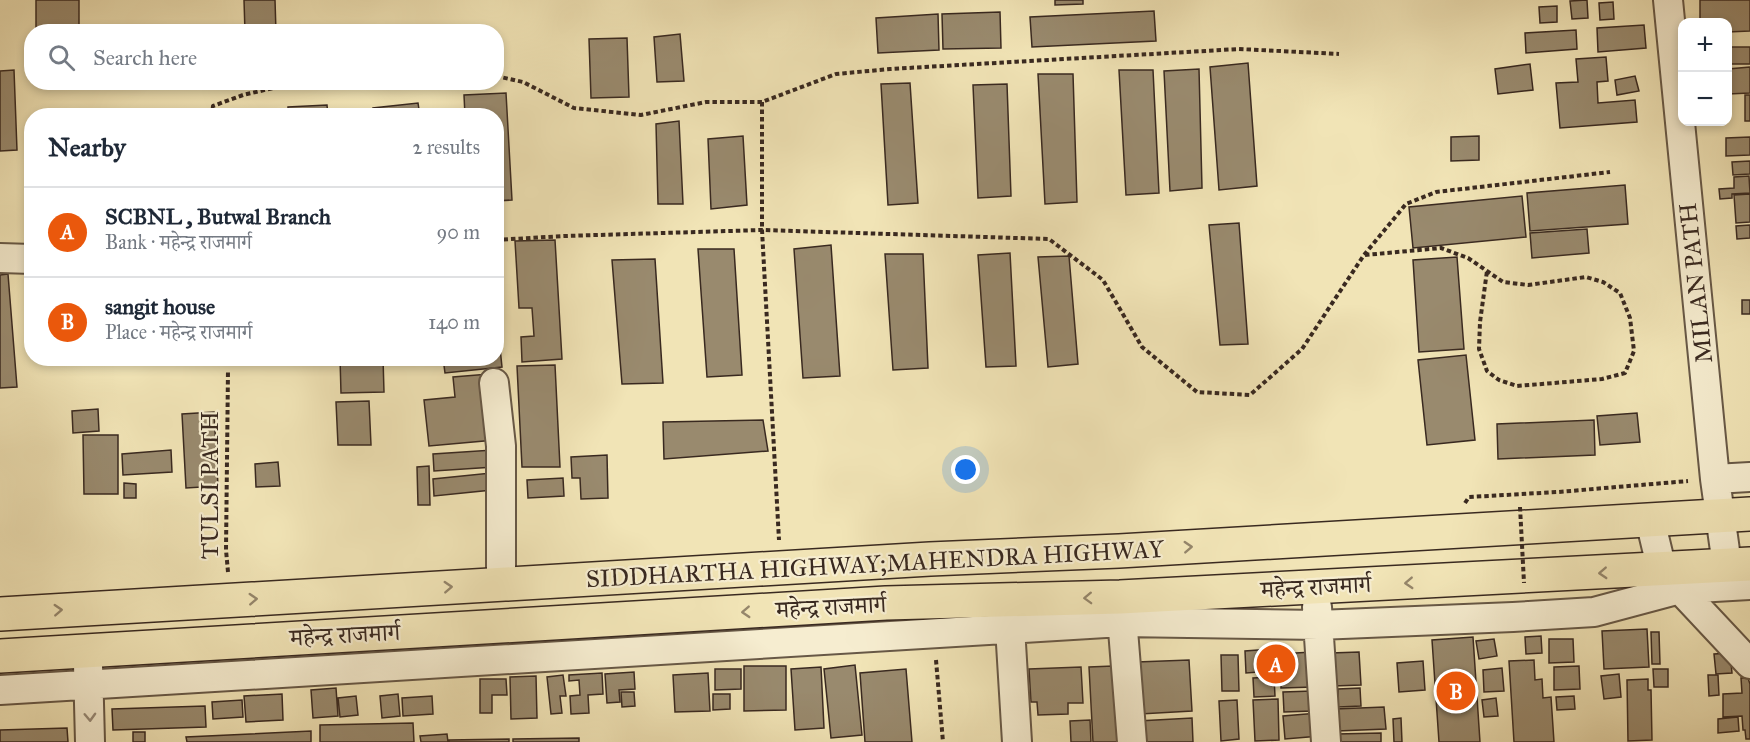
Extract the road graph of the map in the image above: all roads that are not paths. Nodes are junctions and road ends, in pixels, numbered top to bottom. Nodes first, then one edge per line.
1 (1668, 0) edge
2 (0, 258) edge
3 (24, 259) edge
4 (494, 382) dead end
5 (1750, 477) edge
6 (1715, 479) junction
7 (1735, 515) edge
8 (1650, 520) junction
9 (1742, 572) edge
10 (1671, 579) junction
11 (501, 584) junction
12 (1316, 587) junction
13 (1121, 609) junction
14 (0, 614) edge
15 (1009, 615) junction
16 (1318, 625) junction
17 (87, 651) junction
18 (0, 656) edge
19 (1750, 664) edge
20 (88, 684) junction
21 (0, 690) edge
22 (90, 742) edge
23 (1017, 742) edge
24 (1132, 742) edge
25 (1326, 742) edge

1 - 6 street, MILAN PATH
2 - 3 street
4 - 11 street
5 - 6 street
6 - 7 street, MILAN PATH
7 - 8 highway, SIDDHARTHA HIGHWAY;MAHENDRA HIGHWAY
7 - 9 street, MILAN PATH
8 - 10 street
11 -> 8 highway, SIDDHARTHA HIGHWAY;MAHENDRA HIGHWAY
9 - 10 highway
10 -> 12 highway, महेन्द्र राजमार्ग
10 - 16 street
10 - 19 street
14 -> 11 highway, SIDDHARTHA HIGHWAY;MAHENDRA HIGHWAY
12 - 13 highway, महेन्द्र राजमार्ग
12 - 16 street
13 - 15 highway, महेन्द्र राजमार्ग
13 - 16 street
13 - 24 street
15 -> 17 highway, महेन्द्र राजमार्ग
15 - 20 street
15 - 23 street
16 - 25 street
17 - 18 highway, महेन्द्र राजमार्ग
17 - 20 street
20 - 21 street
20 -> 22 street

